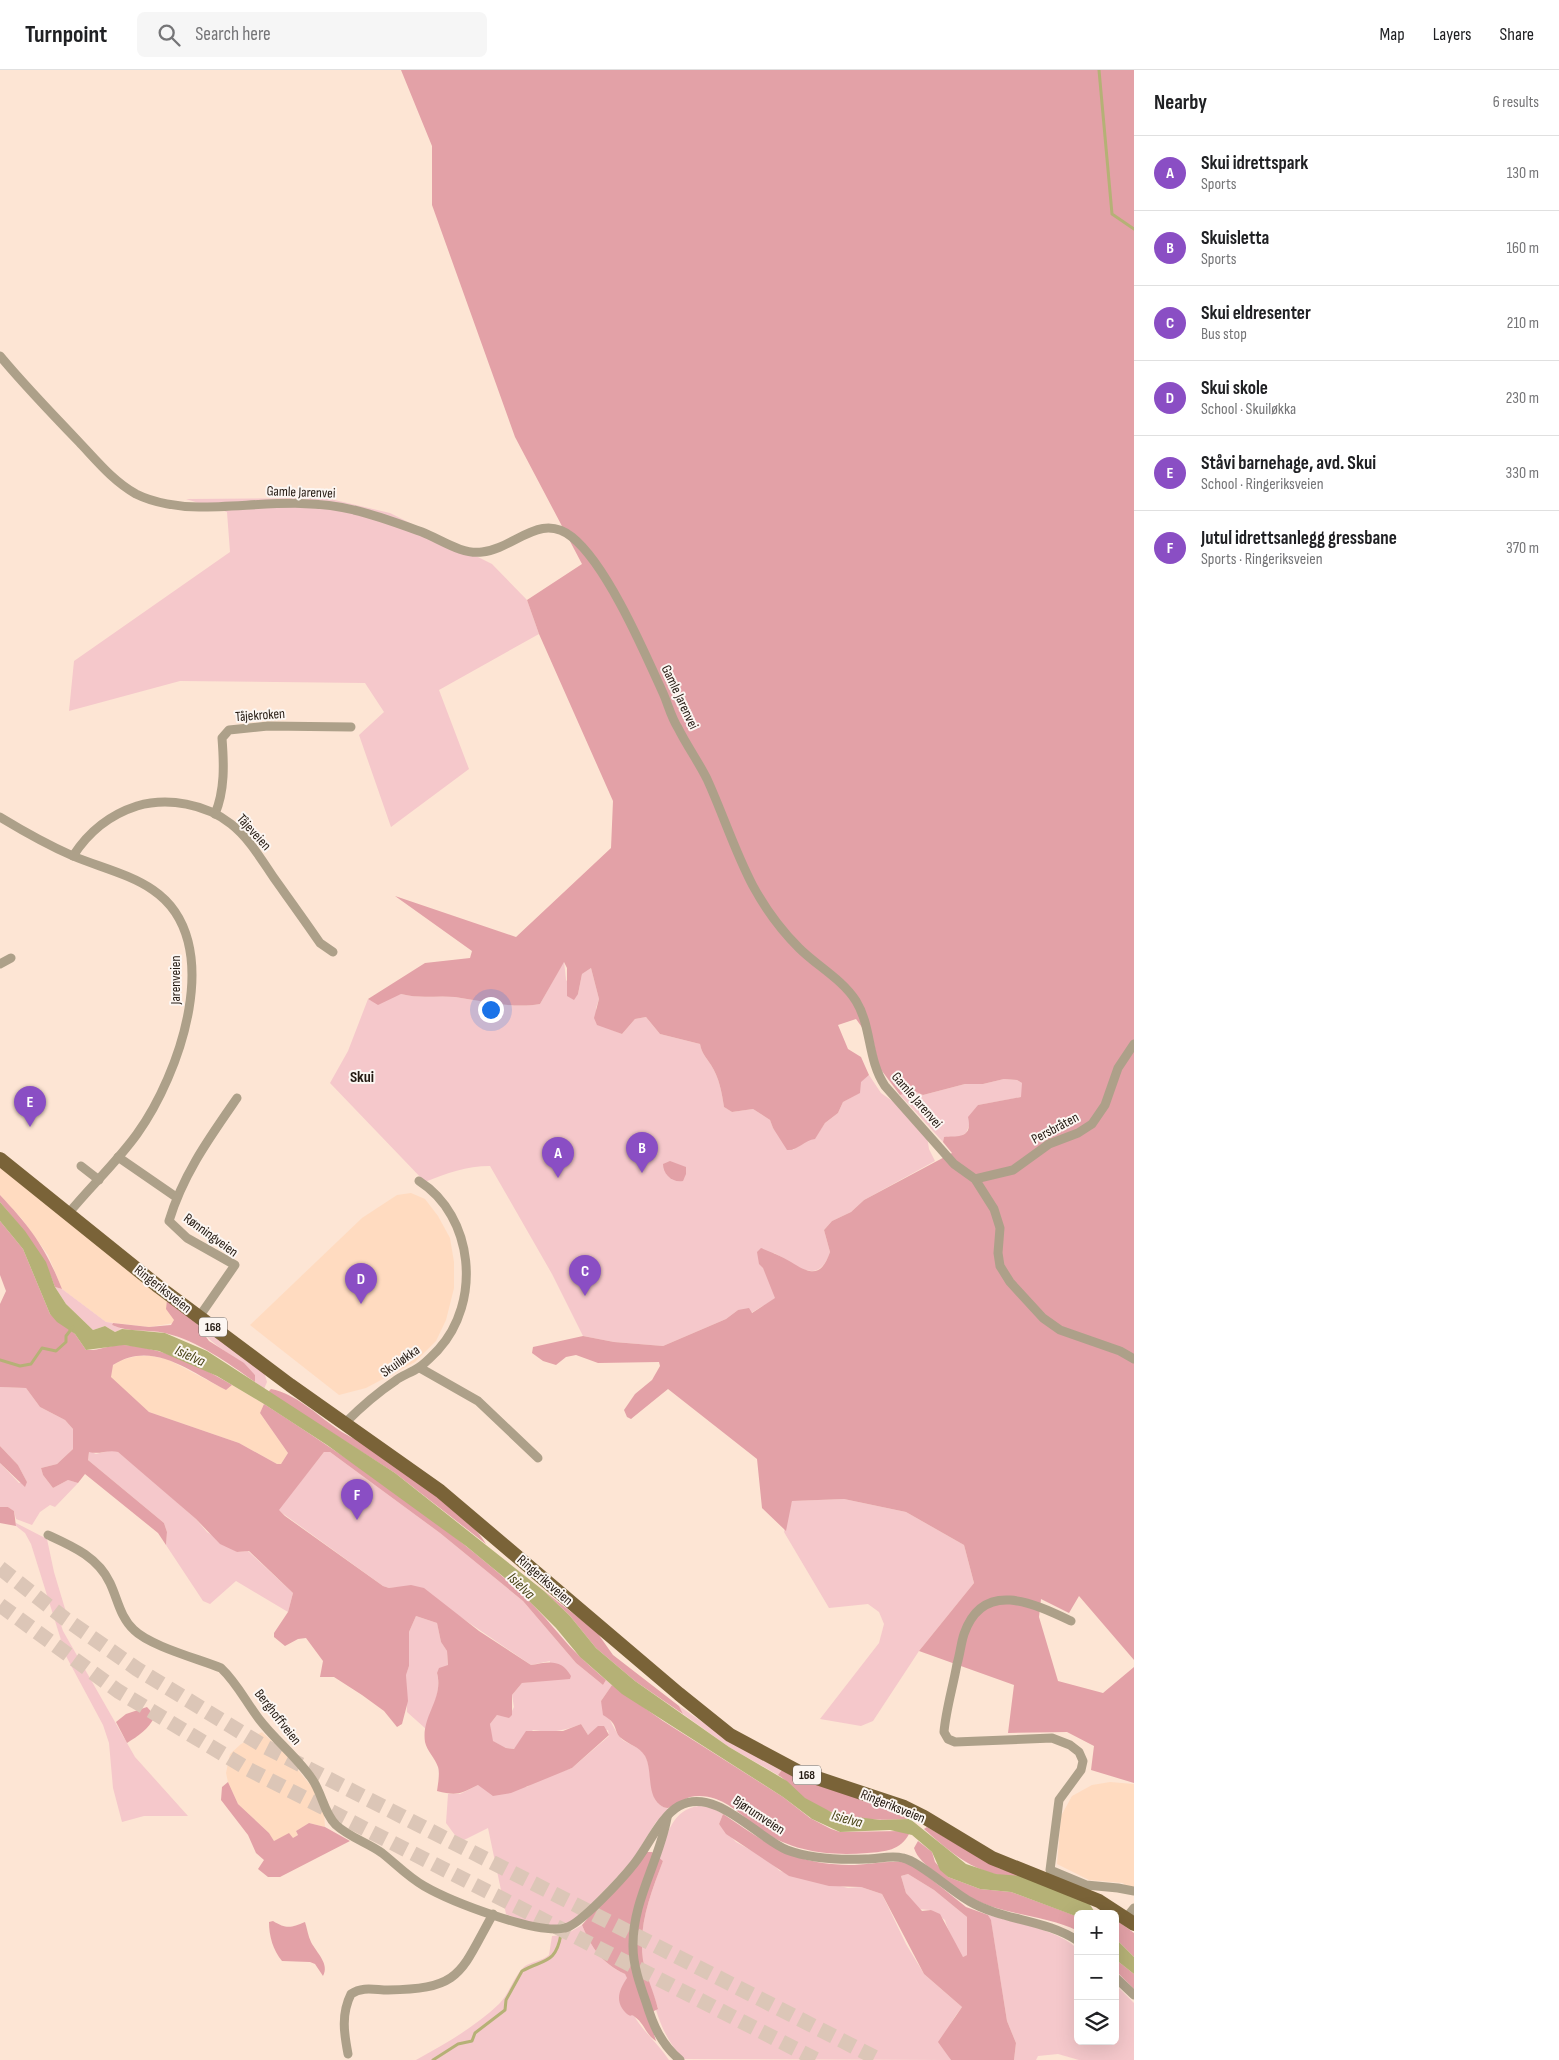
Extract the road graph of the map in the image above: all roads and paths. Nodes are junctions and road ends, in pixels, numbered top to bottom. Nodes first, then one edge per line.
1 (0, 356) edge
2 (351, 726) dead end
3 (216, 814) junction
4 (0, 817) edge
5 (73, 856) junction
6 (333, 952) dead end
7 (11, 958) dead end
8 (0, 964) edge
9 (1134, 1044) edge
10 (236, 1098) dead end
11 (118, 1157) junction
12 (0, 1159) edge
13 (82, 1166) dead end
14 (975, 1179) junction
15 (99, 1180) junction
16 (419, 1181) dead end
17 (176, 1197) junction
18 (68, 1214) junction
19 (199, 1316) junction
20 (1134, 1359) edge
21 (420, 1368) junction
22 (345, 1423) junction
23 (538, 1458) dead end
24 (48, 1535) dead end
25 (1071, 1622) dead end
26 (667, 1818) junction
27 (1134, 1892) edge
28 (493, 1914) junction
29 (1131, 1916) edge
30 (1074, 1939) edge
31 (1119, 1981) edge
32 (1134, 1995) edge
33 (348, 2054) dead end
34 (680, 2060) edge

1 - 14 street, Gamle Jarenvei
2 - 3 street, Tåjekroken
3 - 5 street, Tåjeveien
3 - 6 street, Tåjeveien
4 - 5 street, Jarenveien
5 - 11 street, Jarenveien
7 - 8 street
9 - 14 street, Persbråten
10 - 17 street, Rønningveien
11 - 15 street, Jarenveien
11 - 17 street, Rønningveien
12 - 18 main road, Ringeriksveien / 168
13 - 15 street
14 - 20 street, Gamle Jarenvei
15 - 18 street, Jarenveien
16 - 21 street, Skuiløkka
17 - 19 street, Rønningveien
18 - 19 main road, Ringeriksveien / 168
19 - 22 main road, Ringeriksveien / 168
21 - 22 street, Skuiløkka
21 - 23 street
22 - 29 main road, Ringeriksveien / 168
24 - 28 street, Berghoffveien
25 - 27 street
26 - 28 street, Berghoffveien
26 - 30 street, Bjørumveien
26 - 34 street
28 - 33 street
31 - 32 street

